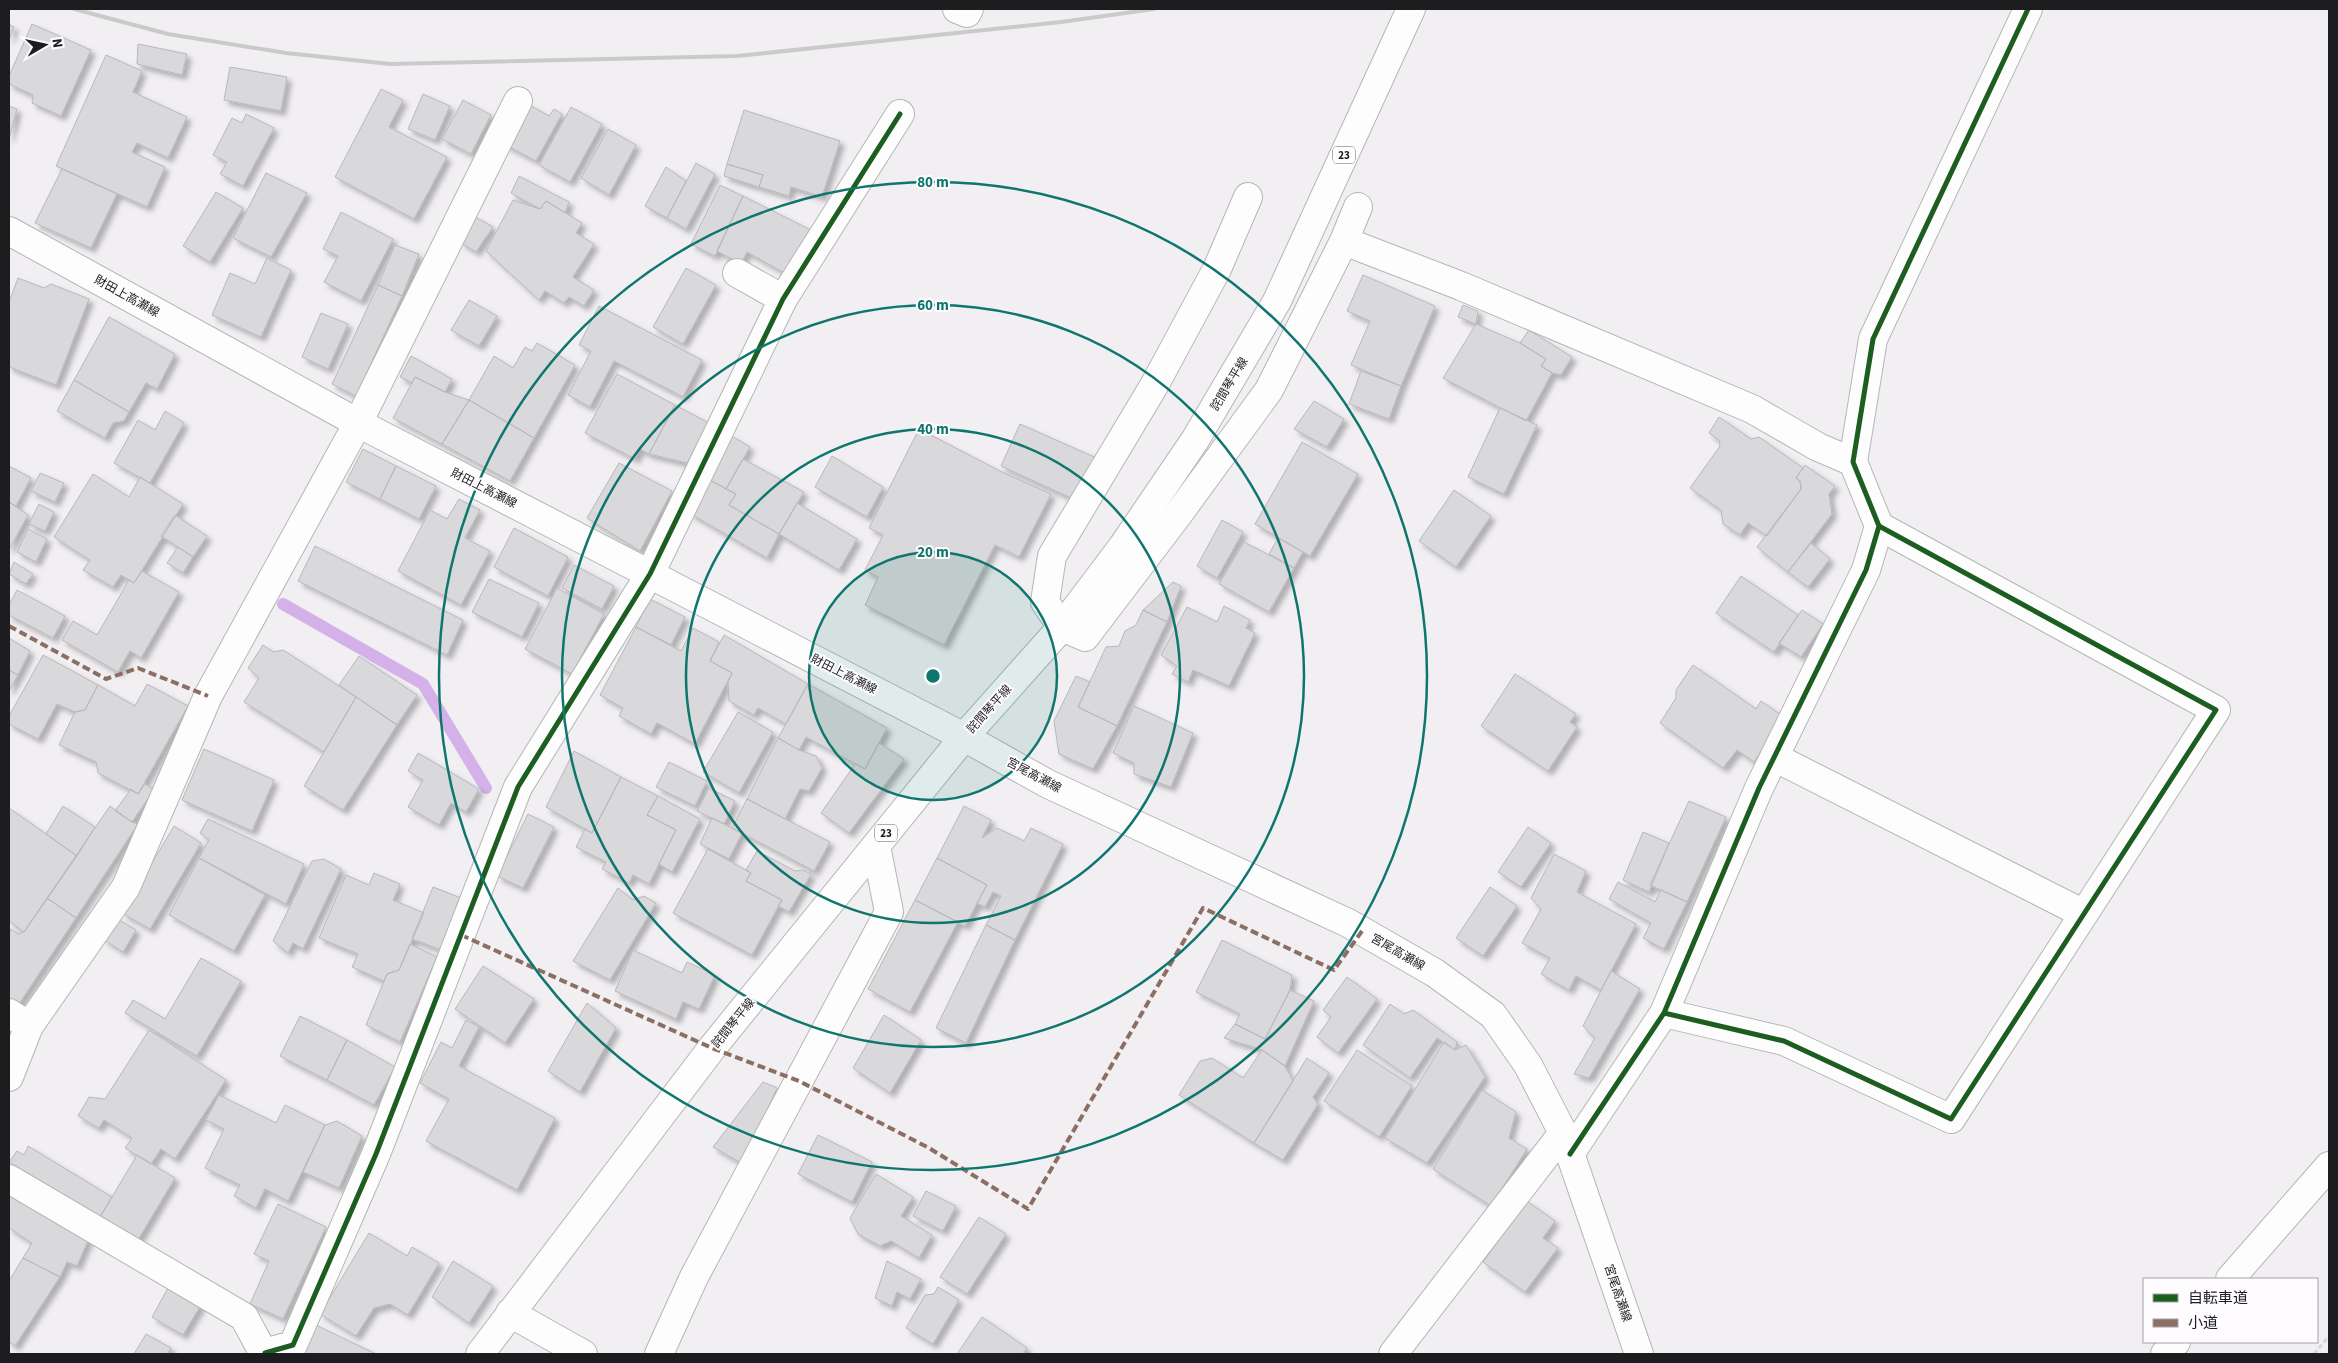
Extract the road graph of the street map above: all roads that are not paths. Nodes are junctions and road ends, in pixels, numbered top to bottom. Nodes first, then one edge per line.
1 (957, 9) edge
2 (970, 9) edge
3 (1411, 9) edge
4 (2028, 9) edge
5 (518, 101) dead end
6 (900, 114) dead end
7 (1248, 197) dead end
8 (1358, 207) dead end
9 (9, 231) edge
10 (1344, 241) junction
11 (737, 273) dead end
12 (783, 298) junction
13 (358, 424) junction
14 (1853, 462) junction
15 (1879, 526) junction
16 (650, 574) junction
17 (1062, 627) junction
18 (964, 737) junction
19 (1774, 757) junction
20 (876, 846) junction
21 (2084, 914) junction
22 (1664, 1013) junction
23 (19, 1020) edge
24 (9, 1077) edge
25 (1566, 1143) junction
26 (2329, 1166) edge
27 (9, 1179) edge
28 (2231, 1278) edge
29 (510, 1313) junction
30 (2175, 1343) edge
31 (265, 1354) edge
32 (480, 1354) edge
33 (583, 1354) edge
34 (659, 1354) edge
35 (1393, 1354) edge
36 (1639, 1354) edge
37 (2165, 1354) edge

1 - 2 street
3 - 17 street, 詫間琴平線 / 23
4 - 14 street
5 - 13 street
6 - 12 street
7 - 17 street
8 - 10 street
9 - 13 street, 財田上高瀬線
10 - 14 street
10 - 17 street
11 - 12 street
12 - 16 street
13 - 16 street, 財田上高瀬線
13 - 23 street
14 - 15 street
15 - 19 street
15 - 21 street
16 - 18 street, 財田上高瀬線
16 - 31 street
17 - 18 street, 詫間琴平線 / 23
18 - 20 street, 詫間琴平線 / 23
18 - 25 street, 宮尾高瀬線
19 - 21 street
19 - 22 street
20 - 29 street, 詫間琴平線 / 23
20 - 34 street
21 - 22 street
22 - 25 street
23 - 24 street
25 - 35 street
25 - 36 street, 宮尾高瀬線
26 - 28 street
27 - 31 street
29 - 32 street, 詫間琴平線 / 23
29 - 33 street
30 - 37 street

